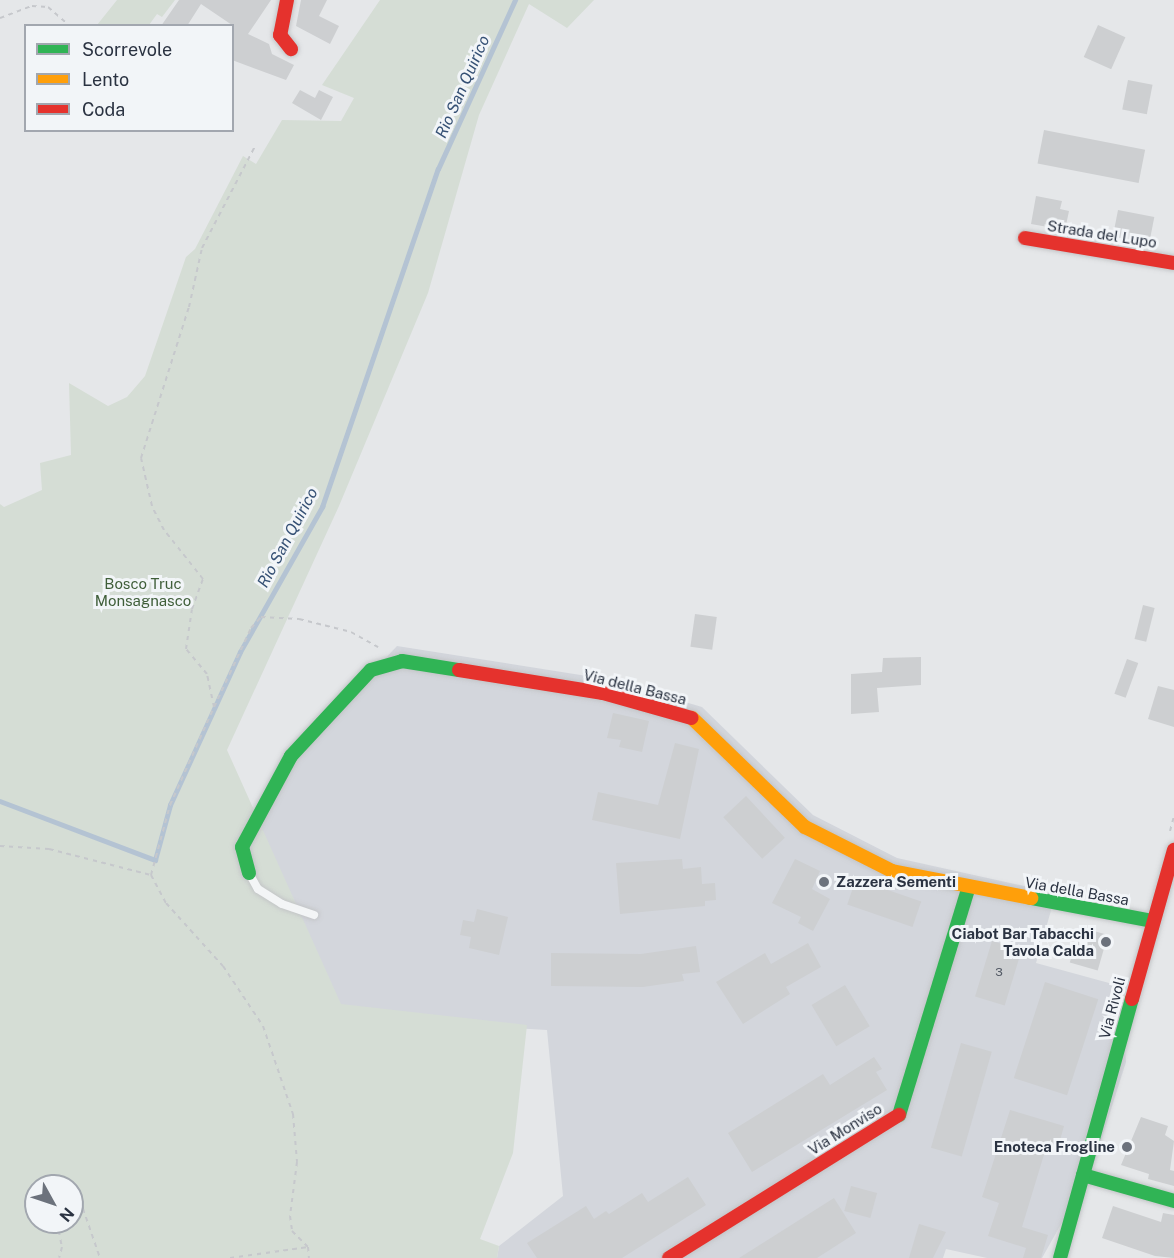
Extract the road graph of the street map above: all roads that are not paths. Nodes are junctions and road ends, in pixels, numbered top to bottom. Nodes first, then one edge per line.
1 (287, 0) edge
2 (291, 49) dead end
3 (1025, 238) dead end
4 (1174, 262) edge
5 (1174, 850) edge
6 (249, 873) joint
7 (968, 889) junction
8 (314, 915) dead end
9 (1153, 921) junction
10 (1083, 1175) junction
11 (1174, 1201) edge
12 (669, 1258) edge
13 (1060, 1258) edge

1 - 2 street
3 - 4 street, Strada del Lupo
5 - 9 street, Via Rivoli
6 - 7 street, Via della Bassa
6 - 8 lane
7 - 9 street, Via della Bassa
7 - 12 street, Via Monviso
9 - 10 street, Via Rivoli
10 - 11 street
10 - 13 street, Via Rivoli

